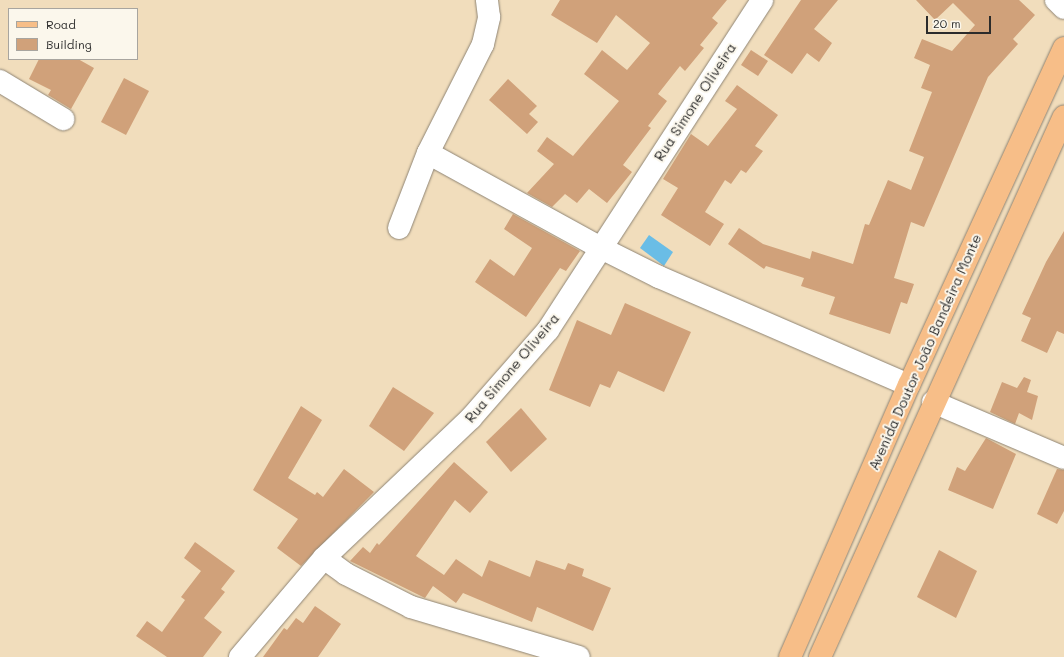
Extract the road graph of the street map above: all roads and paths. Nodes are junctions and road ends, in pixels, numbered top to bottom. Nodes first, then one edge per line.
1 (488, 0) edge
2 (762, 0) edge
3 (1056, 0) edge
4 (1064, 8) edge
5 (1064, 48) edge
6 (0, 81) edge
7 (1064, 116) edge
8 (63, 119) dead end
9 (428, 153) junction
10 (399, 228) dead end
11 (601, 248) junction
12 (909, 385) junction
13 (933, 402) junction
14 (1064, 458) edge
15 (324, 558) junction
16 (240, 657) edge
17 (579, 657) edge
18 (790, 657) edge
19 (820, 657) edge

1 - 9 street
2 - 11 street, Rua Simone Oliveira
3 - 4 street
5 - 12 main road, Avenida Doutor João Bandeira Monte
6 - 8 street
7 - 13 main road, Avenida Doutor João Bandeira Monte
9 - 10 street
9 - 11 street
11 - 12 street
11 - 15 street, Rua Simone Oliveira
12 - 18 main road, Avenida Doutor João Bandeira Monte
13 - 14 street
13 - 19 main road, Avenida Doutor João Bandeira Monte
15 - 16 street, Rua Simone Oliveira
15 - 17 street

